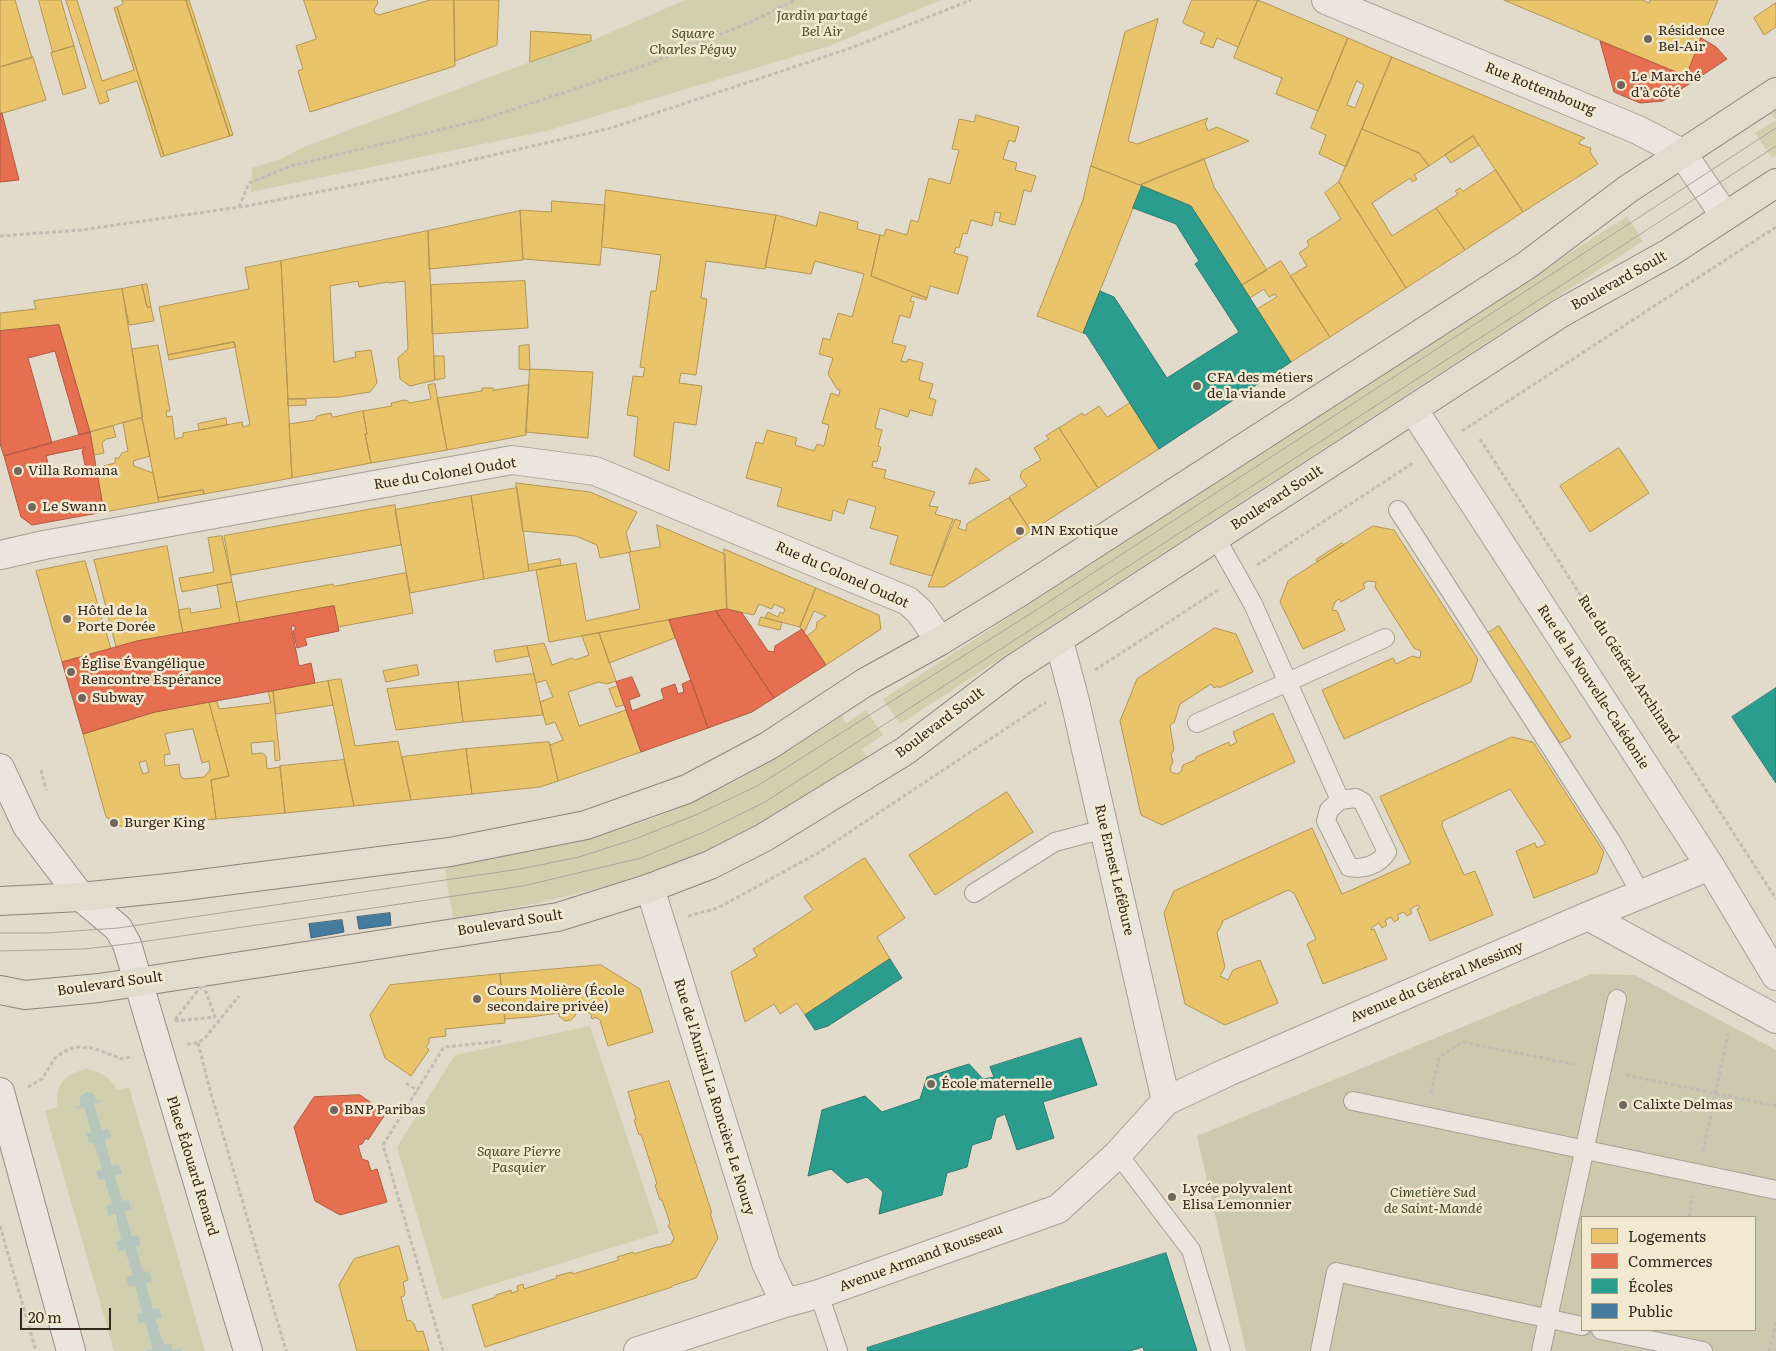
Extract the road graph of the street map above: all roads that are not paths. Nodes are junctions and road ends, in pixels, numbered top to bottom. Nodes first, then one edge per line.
1 (1326, 0) edge
2 (1776, 92) edge
3 (1682, 153) junction
4 (1776, 183) edge
5 (1726, 216) junction
6 (1414, 409) junction
7 (1398, 510) dead end
8 (1216, 538) junction
9 (0, 555) edge
10 (1385, 638) dead end
11 (940, 641) junction
12 (1059, 641) junction
13 (1288, 682) junction
14 (1197, 723) dead end
15 (0, 768) edge
16 (1340, 800) dead end
17 (1104, 828) junction
18 (1710, 866) junction
19 (650, 888) junction
20 (974, 893) dead end
21 (1641, 894) junction
22 (81, 897) junction
23 (9, 901) edge
24 (1588, 916) junction
25 (1774, 969) edge
26 (136, 981) junction
27 (0, 990) edge
28 (1617, 999) dead end
29 (1776, 1019) edge
30 (11, 1090) edge
31 (1166, 1100) junction
32 (1353, 1101) dead end
33 (1585, 1148) junction
34 (1118, 1154) junction
35 (1776, 1190) edge
36 (819, 1294) junction
37 (785, 1303) junction
38 (1548, 1319) junction
39 (1581, 1326) edge
40 (1606, 1331) edge
41 (71, 1351) edge
42 (248, 1351) edge
43 (638, 1351) edge
44 (838, 1351) edge
45 (1221, 1351) edge
46 (1320, 1351) edge
47 (1541, 1351) edge
48 (1704, 1351) edge

1 - 3 street, Rue Rottembourg
2 - 3 main road
3 - 5 street, Rue Rottembourg
3 - 11 main road
4 - 5 main road, Boulevard Soult
5 - 6 main road, Boulevard Soult
6 - 8 main road, Boulevard Soult
6 - 18 street, Rue de la Nouvelle-Calédonie
7 - 21 lane
8 - 12 main road, Boulevard Soult
8 - 13 lane
9 - 11 street, Rue du Colonel Oudot
10 - 13 lane
11 - 22 main road
12 - 17 street, Rue Ernest Lefébure
12 - 19 main road, Boulevard Soult
13 - 14 lane
13 - 16 lane
15 - 22 street, Place Édouard Renard
17 - 20 lane
17 - 31 street, Rue Ernest Lefébure
18 - 21 street, Avenue du Général Messimy
18 - 25 street, Rue de la Nouvelle-Calédonie
19 - 26 main road, Boulevard Soult
19 - 37 street, Rue de l'Amiral La Roncière Le Noury
21 - 24 street, Avenue du Général Messimy
22 - 23 main road
22 - 26 street, Place Édouard Renard
24 - 29 street
24 - 31 street, Avenue du Général Messimy
26 - 27 main road, Boulevard Soult
26 - 42 street, Place Édouard Renard
28 - 33 lane
30 - 41 street
31 - 34 street, Avenue Armand Rousseau
32 - 33 lane
33 - 35 lane
33 - 38 lane
34 - 36 street, Avenue Armand Rousseau
34 - 45 lane
36 - 37 street, Avenue Armand Rousseau
36 - 44 lane
37 - 43 street, Avenue Armand Rousseau
38 - 39 lane
38 - 46 lane
38 - 47 lane
40 - 48 lane

